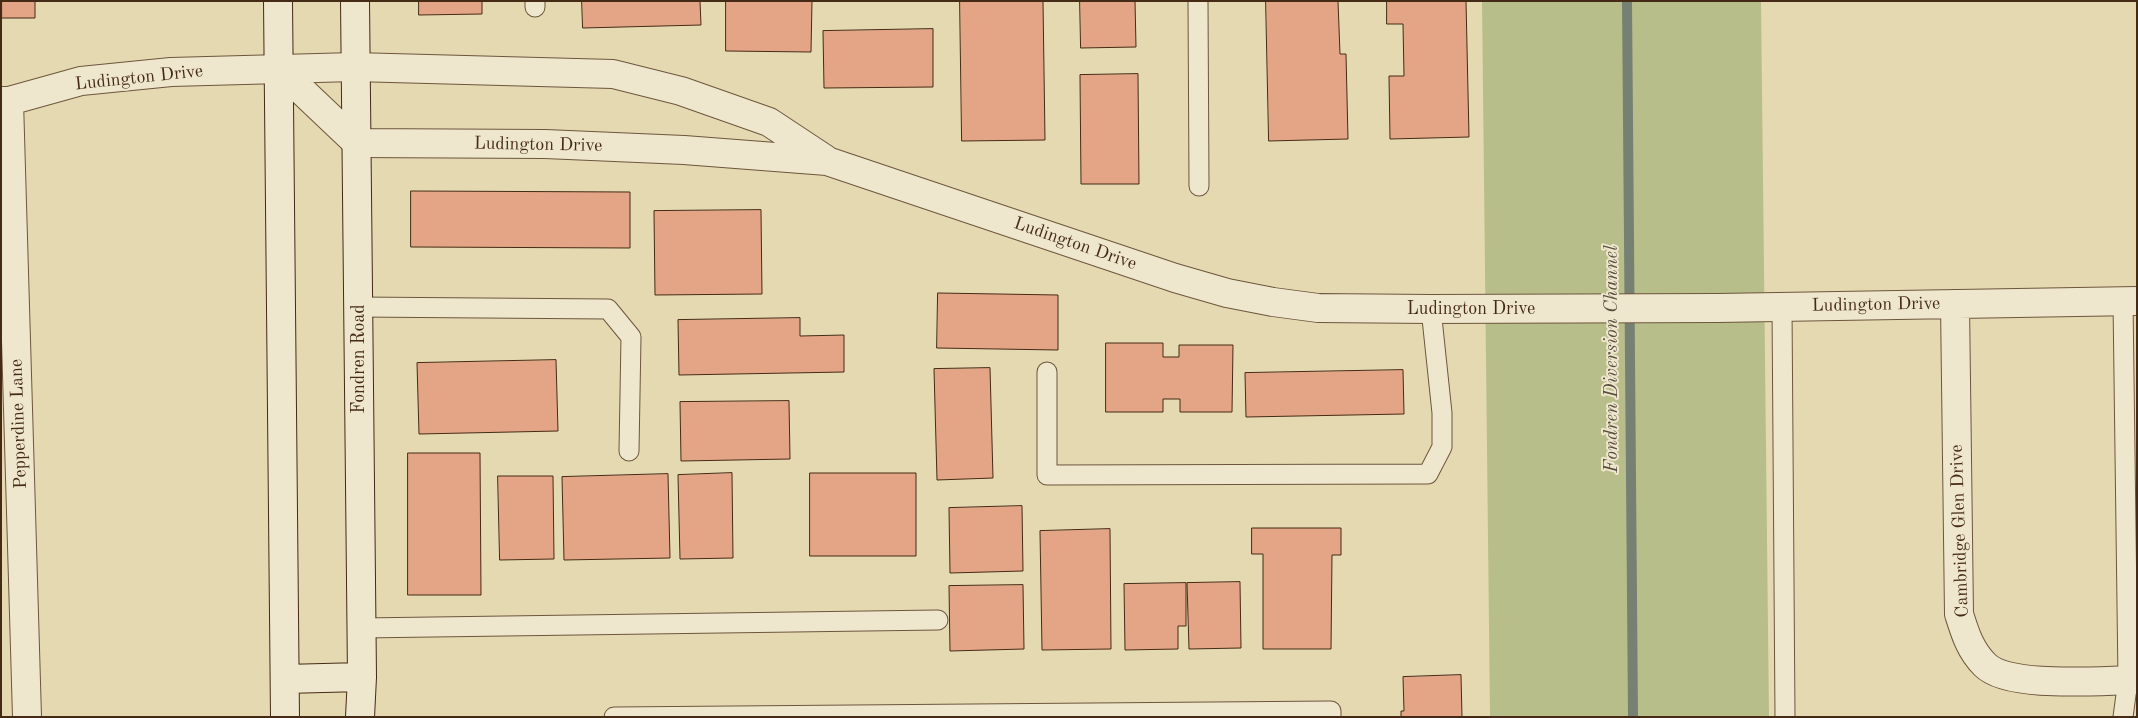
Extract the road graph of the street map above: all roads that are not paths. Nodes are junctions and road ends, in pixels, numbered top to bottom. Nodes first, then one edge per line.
1 (278, 1) edge
2 (355, 1) edge
3 (1198, 1) edge
4 (354, 67) junction
5 (279, 69) junction
6 (5, 101) edge
7 (357, 143) junction
8 (828, 161) junction
9 (1199, 186) dead end
10 (2130, 301) edge
11 (1955, 304) junction
12 (358, 307) junction
13 (1782, 307) junction
14 (1432, 309) junction
15 (1047, 372) dead end
16 (629, 451) dead end
17 (2131, 504) edge
18 (938, 620) dead end
19 (361, 628) junction
20 (362, 677) junction
21 (285, 679) junction
22 (2132, 680) edge
23 (808, 716) edge
24 (28, 717) edge
25 (285, 717) edge
26 (360, 717) edge
27 (614, 717) edge
28 (1331, 717) edge
29 (1785, 717) edge
30 (2123, 717) edge

1 - 5 street
2 - 4 street, Fondren Road
3 - 9 lane
4 - 5 street, Ludington Drive
4 - 7 street, Fondren Road
4 - 8 street, Ludington Drive
5 - 6 street, Ludington Drive
5 - 7 street
5 - 21 street
6 - 24 street, Pepperdine Lane
7 - 8 street, Ludington Drive
7 - 12 street, Fondren Road
8 - 14 street, Ludington Drive
10 - 11 street, Ludington Drive
10 - 17 lane
11 - 13 street, Ludington Drive
11 - 22 street, Cambridge Glen Drive
12 - 16 lane
12 - 19 street, Fondren Road
13 - 14 street, Ludington Drive
13 - 29 lane
14 - 15 lane
17 - 22 lane
18 - 19 lane
19 - 20 street, Fondren Road
20 - 21 street
20 - 26 street, Fondren Road
21 - 25 street
22 - 30 lane
23 - 27 lane
23 - 28 lane

